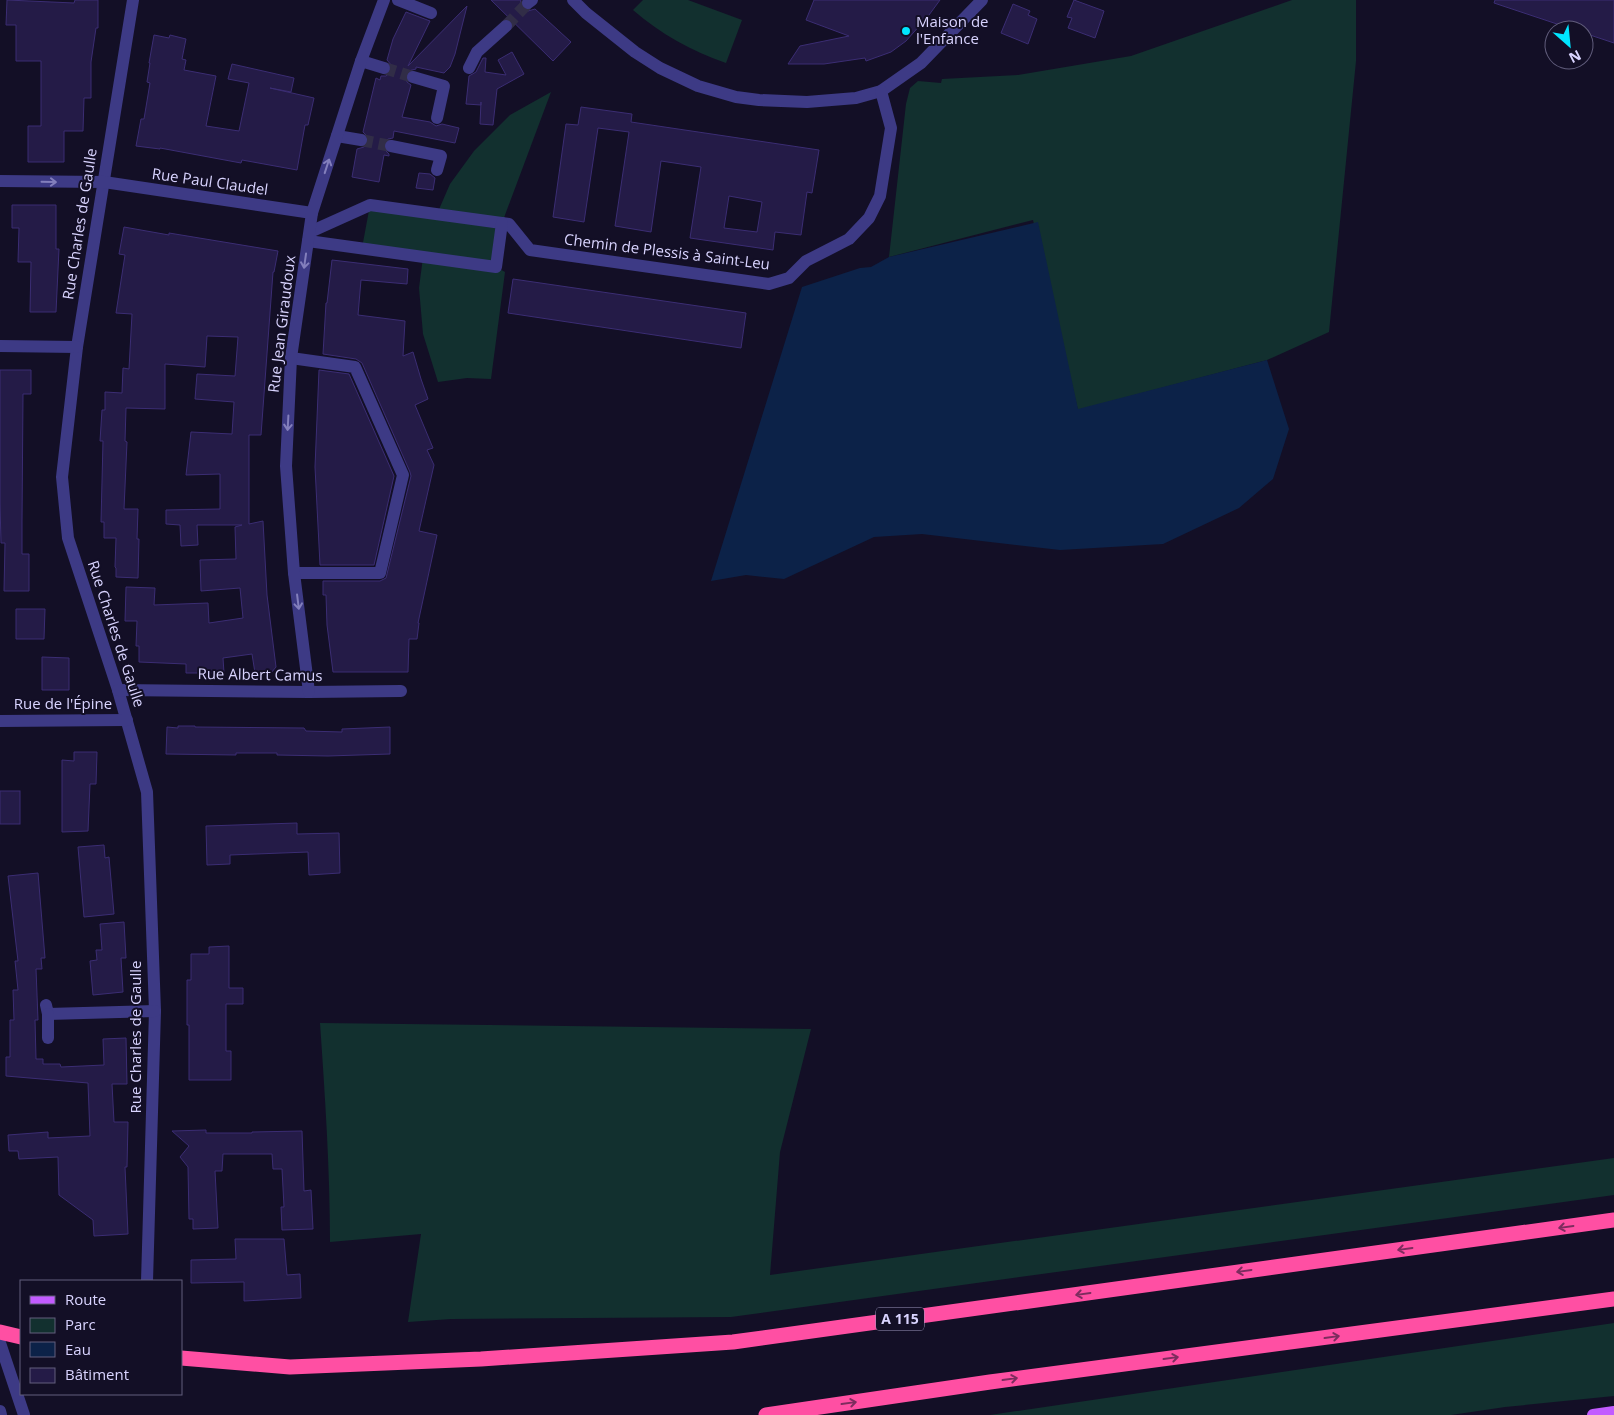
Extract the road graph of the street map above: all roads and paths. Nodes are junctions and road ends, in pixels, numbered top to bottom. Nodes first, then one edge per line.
1 (133, 0) edge
2 (384, 0) edge
3 (398, 0) edge
4 (573, 0) edge
5 (980, 0) edge
6 (431, 13) dead end
7 (506, 26) tunnel mouth
8 (361, 61) junction
9 (384, 68) tunnel mouth
10 (469, 68) dead end
11 (413, 77) tunnel mouth
12 (881, 91) junction
13 (437, 118) dead end
14 (337, 136) junction
15 (361, 140) tunnel mouth
16 (391, 146) tunnel mouth
17 (437, 170) dead end
18 (0, 181) edge
19 (104, 182) junction
20 (312, 213) junction
21 (502, 223) junction
22 (309, 237) junction
23 (0, 346) edge
24 (77, 347) junction
25 (291, 358) junction
26 (294, 573) junction
27 (118, 690) junction
28 (401, 691) dead end
29 (308, 692) junction
30 (127, 720) junction
31 (0, 721) edge
32 (155, 1011) junction
33 (48, 1038) dead end
34 (1614, 1220) edge
35 (147, 1280) edge
36 (1614, 1299) edge
37 (0, 1332) edge
38 (20, 1337) edge
39 (0, 1343) edge
40 (182, 1358) edge
41 (0, 1411) edge
42 (1614, 1412) edge
43 (1, 1415) edge
44 (24, 1415) edge
45 (766, 1415) edge
46 (1593, 1415) edge

1 - 19 street, Rue Charles de Gaulle
2 - 8 street, Rue Jean Giraudoux
3 - 6 street
4 - 12 street
5 - 12 street
7 - 10 street
8 - 9 street
8 - 14 street, Rue Jean Giraudoux
11 - 13 street
12 - 21 street, Chemin de Plessis à Saint-Leu
14 - 15 street
20 -> 14 street, Rue Jean Giraudoux
16 - 17 street
18 -> 19 street, Rue Paul Claudel
19 - 20 street, Rue Paul Claudel
19 - 24 street, Rue Charles de Gaulle
20 - 22 street, Rue Jean Giraudoux
21 - 22 street
21 - 22 street
22 -> 25 street, Rue Jean Giraudoux
23 - 24 street
24 - 27 street, Rue Charles de Gaulle
25 -> 26 street, Rue Jean Giraudoux
25 - 26 street
26 -> 29 street, Rue Jean Giraudoux
27 - 29 street, Rue Albert Camus
27 - 30 street, Rue Charles de Gaulle
28 - 29 street, Rue Albert Camus
30 - 31 street, Rue de l'Épine
30 - 32 street, Rue Charles de Gaulle
32 - 33 street
32 - 35 street, Rue Charles de Gaulle
34 -> 40 highway, A 115
45 -> 36 highway
37 - 38 highway
39 - 44 street
41 - 43 street
42 - 46 main road

